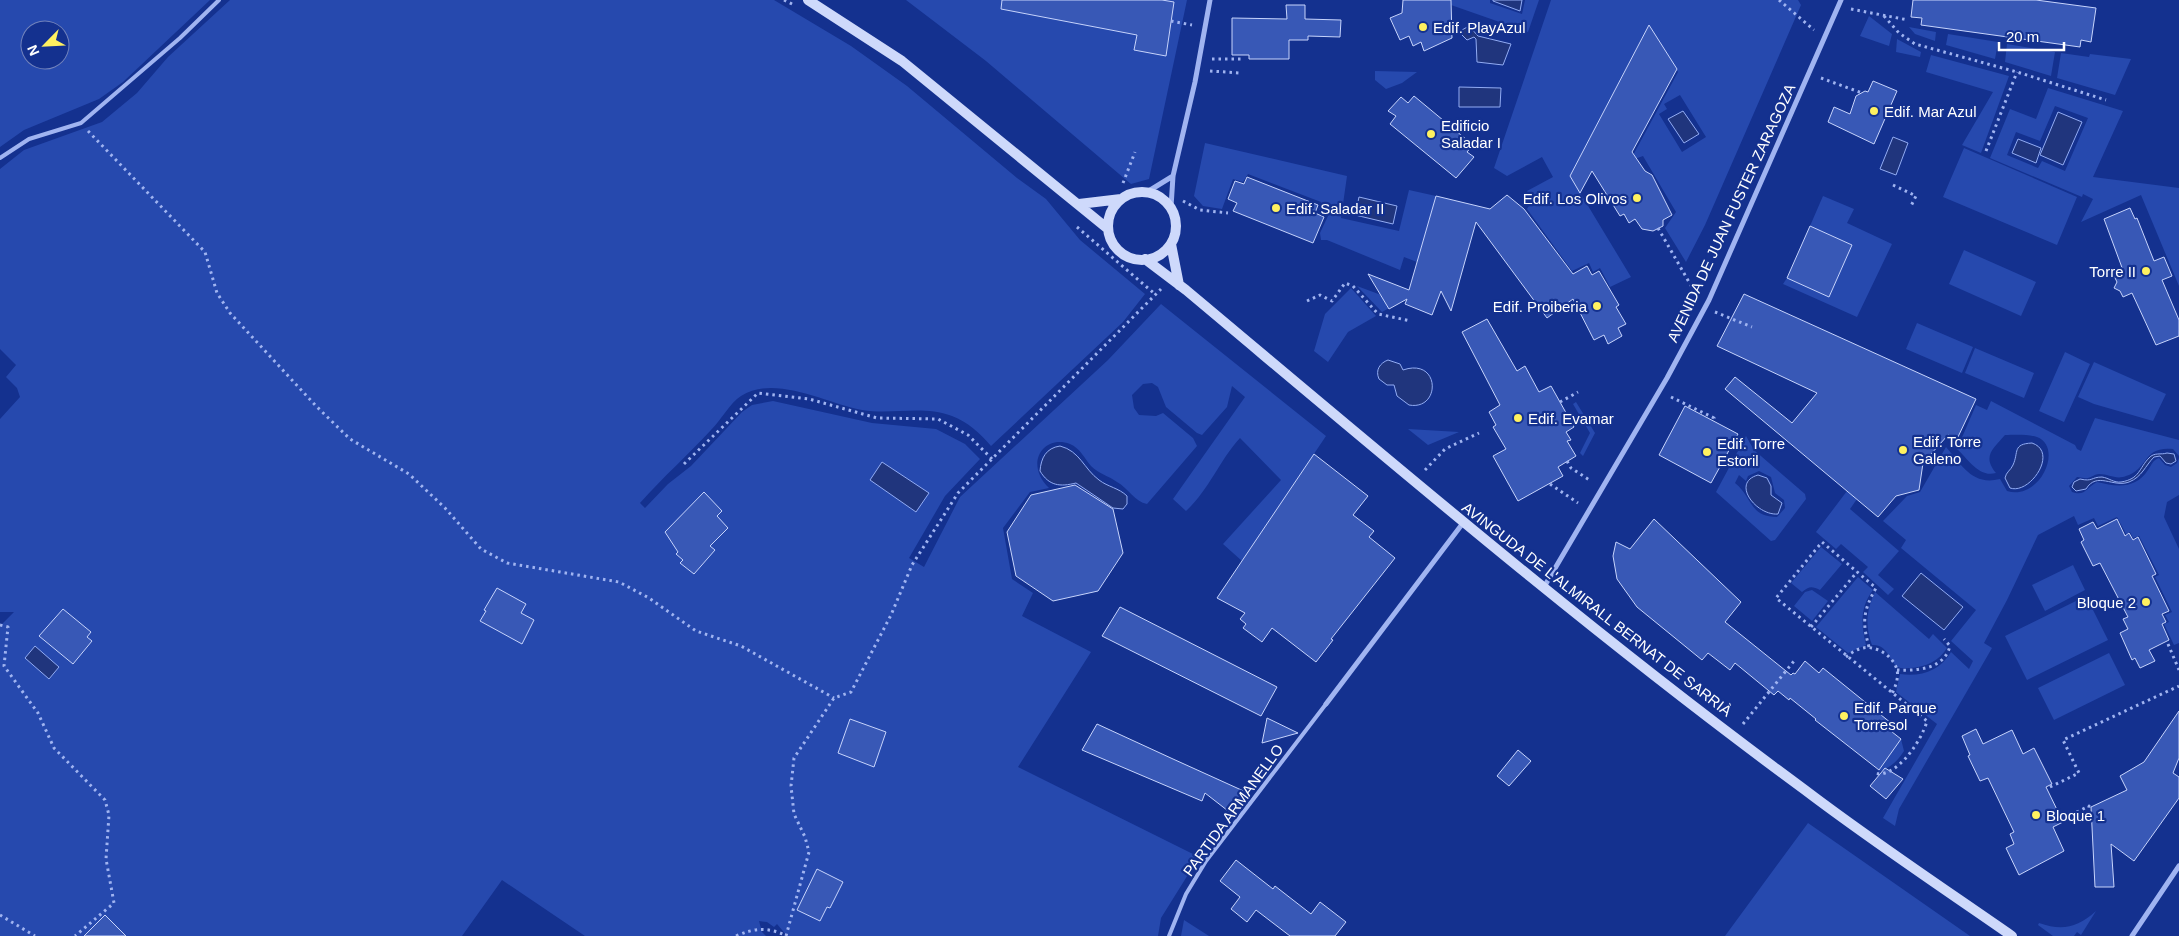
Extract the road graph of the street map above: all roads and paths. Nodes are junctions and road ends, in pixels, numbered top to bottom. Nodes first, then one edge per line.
1 (219, 0) edge
2 (808, 0) edge
3 (1210, 0) edge
4 (1779, 0) edge
5 (1841, 0) edge
6 (1838, 7) junction
7 (1884, 16) junction
8 (1908, 20) dead end
9 (1171, 22) dead end
10 (1205, 27) junction
11 (1824, 38) junction
12 (1199, 58) junction
13 (1244, 59) dead end
14 (1197, 71) junction
15 (2017, 72) junction
16 (1240, 73) dead end
17 (1809, 73) junction
18 (1862, 94) dead end
19 (2106, 100) dead end
20 (81, 124) junction
21 (1986, 150) dead end
22 (1135, 152) dead end
23 (0, 158) edge
24 (1173, 176) junction
25 (1893, 186) dead end
26 (1147, 192) junction
27 (1172, 195) junction
28 (1124, 197) junction
29 (1079, 204) junction
30 (1171, 207) junction
31 (1910, 208) dead end
32 (1228, 213) dead end
33 (1658, 228) dead end
34 (1108, 229) junction
35 (1171, 244) junction
36 (1145, 260) junction
37 (1170, 278) junction
38 (1179, 284) junction
39 (1307, 301) dead end
40 (1704, 308) junction
41 (1411, 321) dead end
42 (1752, 327) dead end
43 (1659, 391) junction
44 (1578, 392) dead end
45 (1560, 402) dead end
46 (1713, 420) dead end
47 (1479, 433) dead end
48 (992, 459) junction
49 (1567, 462) dead end
50 (684, 464) dead end
51 (1414, 481) junction
52 (1550, 484) dead end
53 (1602, 488) junction
54 (1589, 511) junction
55 (1463, 523) junction
56 (1857, 572) junction
57 (1544, 587) junction
58 (0, 625) edge
59 (1811, 627) junction
60 (1944, 639) dead end
61 (2168, 644) dead end
62 (1869, 647) junction
63 (1846, 657) junction
64 (1794, 661) dead end
65 (1897, 670) junction
66 (2179, 670) edge
67 (2179, 686) edge
68 (1892, 694) junction
69 (834, 698) junction
70 (1326, 704) joint
71 (1734, 736) junction
72 (1874, 773) dead end
73 (2050, 787) dead end
74 (2065, 818) dead end
75 (2088, 822) dead end
76 (2179, 866) edge
77 (0, 915) edge
78 (785, 935) edge
79 (36, 936) edge
80 (75, 936) edge
81 (736, 936) edge
82 (1169, 936) edge
83 (2012, 936) edge
84 (2132, 936) edge

1 - 20 lane
2 - 29 street
3 - 10 street
4 - 11 path
5 - 6 street, AVENIDA DE JUAN FUSTER ZARAGOZA
6 - 7 path
6 - 11 street, AVENIDA DE JUAN FUSTER ZARAGOZA
7 - 8 path
7 - 15 path
9 - 10 path
10 - 12 street
11 - 17 street, AVENIDA DE JUAN FUSTER ZARAGOZA
12 - 13 path
12 - 14 street
14 - 16 path
14 - 24 street
15 - 19 path
15 - 21 path
17 - 18 path
17 - 40 street, AVENIDA DE JUAN FUSTER ZARAGOZA
20 - 23 lane
20 - 69 path
22 - 28 path
24 - 26 street
24 - 27 street
25 - 31 path
26 - 28 street
26 - 30 street
27 - 30 street
27 - 32 path
28 - 29 street
28 - 34 street
29 - 34 street
30 - 35 street
33 - 40 path
34 - 36 street
35 - 36 street
35 - 38 street
36 - 37 street, AVINGUDA DE L'ALMIRALL BERNAT DE SARRIÀ
37 - 38 street, AVINGUDA DE L'ALMIRALL BERNAT DE SARRIÀ
37 - 48 path
38 - 51 street, AVINGUDA DE L'ALMIRALL BERNAT DE SARRIÀ
39 - 41 path
40 - 42 path
40 - 43 street, AVENIDA DE JUAN FUSTER ZARAGOZA
43 - 46 path
43 - 53 street, AVENIDA DE JUAN FUSTER ZARAGOZA
44 - 45 path
47 - 51 path
48 - 50 path
48 - 69 path
49 - 53 path
51 - 55 street, AVINGUDA DE L'ALMIRALL BERNAT DE SARRIÀ
52 - 54 path
53 - 54 street, AVENIDA DE JUAN FUSTER ZARAGOZA
54 - 57 street, AVENIDA DE JUAN FUSTER ZARAGOZA
55 - 57 street, AVINGUDA DE L'ALMIRALL BERNAT DE SARRIÀ
55 - 70 street
56 - 59 path
56 - 59 path
56 - 62 path
57 - 71 street, AVINGUDA DE L'ALMIRALL BERNAT DE SARRIÀ
58 - 80 path
59 - 63 path
60 - 65 path
61 - 66 path
62 - 63 path
62 - 65 path
63 - 68 path
64 - 71 path
65 - 68 path
67 - 73 path
68 - 72 path
69 - 78 path
70 - 82 lane, PARTIDA ARMANELLO
71 - 83 street, AVINGUDA DE L'ALMIRALL BERNAT DE SARRIÀ
74 - 75 path
76 - 84 street
77 - 79 path
78 - 81 path

